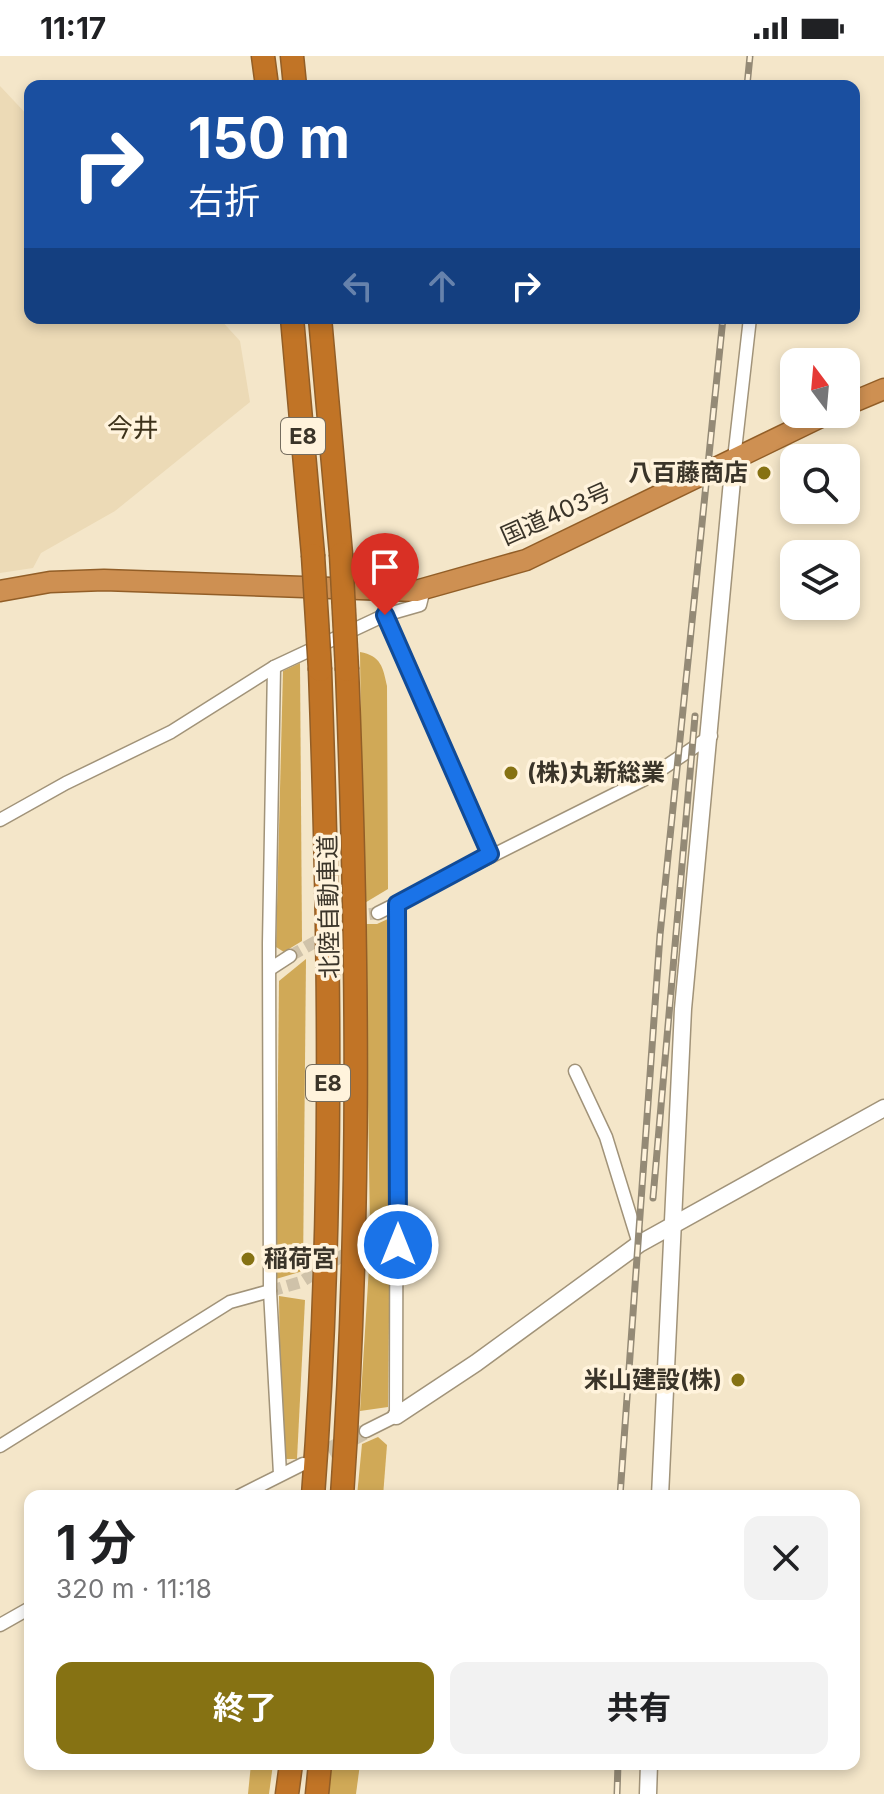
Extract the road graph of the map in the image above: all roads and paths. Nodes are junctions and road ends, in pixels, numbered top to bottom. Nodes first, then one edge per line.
1 (263, 56) edge
2 (292, 56) edge
3 (266, 80) edge
4 (294, 80) edge
5 (293, 324) edge
6 (321, 324) edge
7 (749, 324) edge
8 (884, 389) edge
9 (860, 399) edge
10 (798, 428) edge
11 (734, 459) junction
12 (424, 589) junction
13 (0, 591) edge
14 (385, 615) junction
15 (274, 667) junction
16 (711, 736) junction
17 (0, 820) edge
18 (490, 854) junction
19 (397, 904) junction
20 (378, 913) tunnel mouth
21 (290, 956) tunnel mouth
22 (270, 969) junction
23 (575, 1071) dead end
24 (884, 1108) edge
25 (399, 1221) junction
26 (386, 1228) tunnel mouth
27 (671, 1228) junction
28 (639, 1244) junction
29 (270, 1291) junction
30 (396, 1416) junction
31 (366, 1431) tunnel mouth
32 (0, 1446) edge
33 (303, 1464) tunnel mouth
34 (280, 1474) junction
35 (250, 1490) edge
36 (313, 1490) edge
37 (342, 1490) edge
38 (660, 1490) edge
39 (24, 1611) edge
40 (0, 1625) edge
41 (290, 1770) edge
42 (319, 1770) edge
43 (649, 1770) edge
44 (287, 1794) edge
45 (317, 1794) edge
46 (648, 1794) edge

1 - 3 highway
2 - 4 highway
5 - 36 highway, 北陸自動車道 / E8, bridge
6 - 37 highway, 北陸自動車道 / E8, bridge
7 - 11 street
8 - 9 highway
10 - 11 highway, 国道403号
11 - 12 highway, 国道403号
11 - 16 street
12 - 13 highway, 国道403号
12 - 14 street
14 - 15 street
14 - 18 street
15 - 17 street
15 - 22 street
16 - 18 street
16 - 27 street
18 - 19 street
19 - 20 street
19 - 25 street
21 - 22 street
22 - 29 street
23 - 28 street
24 - 27 street
25 - 26 street
25 - 30 street
27 - 28 street
27 - 38 street
28 - 30 street
29 - 32 street
29 - 34 street
30 - 31 street
33 - 34 street
34 - 35 street
39 - 40 street
41 - 44 highway
42 - 45 highway
43 - 46 street

